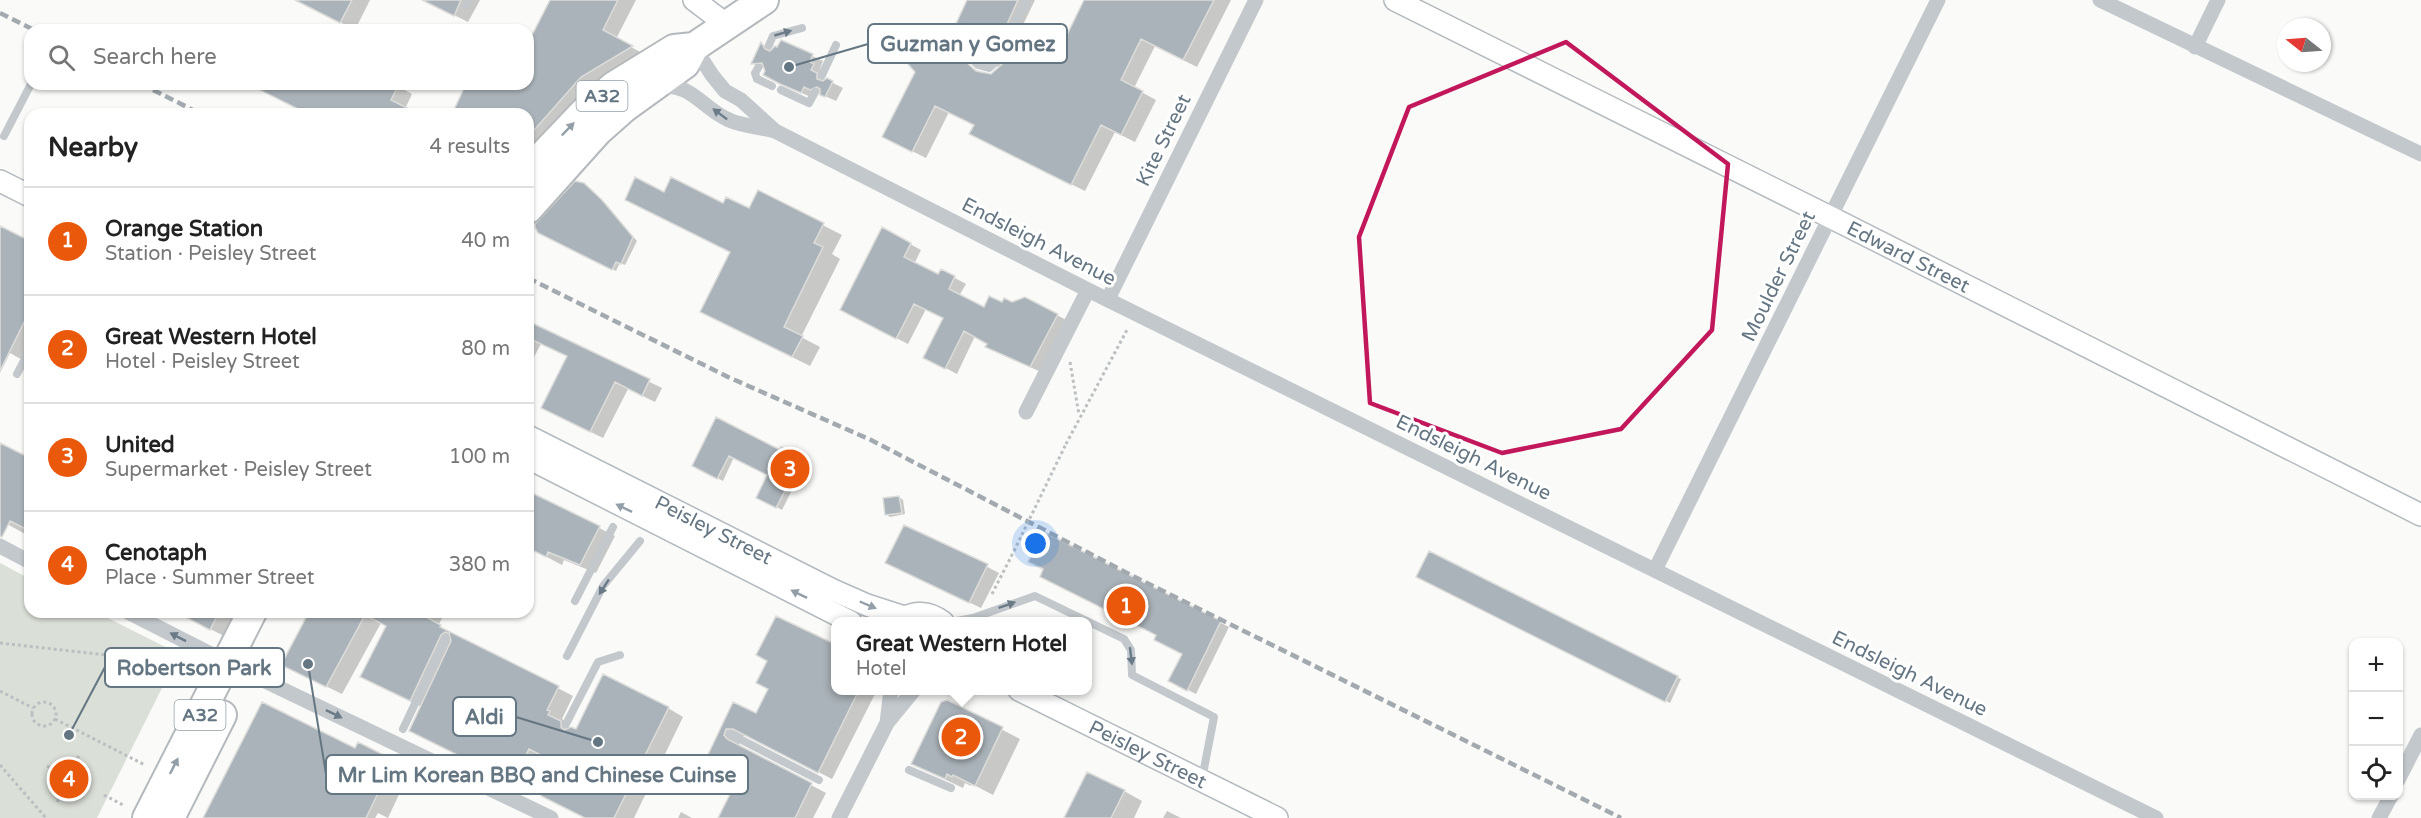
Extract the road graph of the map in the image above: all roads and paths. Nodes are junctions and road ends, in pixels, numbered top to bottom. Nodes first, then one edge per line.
1 (694, 0) edge
2 (764, 0) edge
3 (1027, 0) edge
4 (1256, 0) edge
5 (1395, 0) edge
6 (1938, 0) edge
7 (2100, 0) edge
8 (2218, 0) edge
9 (724, 12) edge
10 (802, 28) dead end
11 (919, 34) dead end
12 (769, 45) dead end
13 (836, 45) dead end
14 (694, 47) junction
15 (2195, 47) junction
16 (758, 68) dead end
17 (822, 75) dead end
18 (772, 86) dead end
19 (653, 88) junction
20 (28, 90) edge
21 (781, 90) dead end
22 (815, 92) dead end
23 (775, 131) junction
24 (4, 136) dead end
25 (2421, 154) edge
26 (534, 165) edge
27 (0, 181) edge
28 (24, 193) edge
29 (534, 201) edge
30 (1830, 217) junction
31 (1088, 290) junction
32 (1108, 299) junction
33 (1135, 313) junction
34 (1065, 335) junction
35 (24, 361) edge
36 (17, 374) dead end
37 (1026, 412) dead end
38 (1079, 417) junction
39 (534, 439) edge
40 (534, 461) edge
41 (2421, 515) edge
42 (613, 527) dead end
43 (640, 541) dead end
44 (0, 546) edge
45 (24, 559) edge
46 (1655, 570) junction
47 (992, 594) dead end
48 (575, 602) dead end
49 (842, 617) edge
50 (897, 617) edge
51 (910, 617) edge
52 (934, 617) edge
53 (977, 617) edge
54 (1080, 617) edge
55 (140, 618) edge
56 (250, 618) edge
57 (270, 618) edge
58 (1092, 623) edge
59 (446, 638) dead end
60 (0, 643) edge
61 (620, 655) dead end
62 (567, 656) dead end
63 (196, 665) dead end
64 (235, 667) junction
65 (0, 691) edge
66 (890, 695) edge
67 (910, 695) edge
68 (1029, 695) edge
69 (33, 709) junction
70 (55, 719) junction
71 (887, 723) junction
72 (566, 724) dead end
73 (403, 729) dead end
74 (730, 734) dead end
75 (2421, 735) edge
76 (80, 753) dead end
77 (75, 764) dead end
78 (0, 765) edge
79 (146, 765) dead end
80 (47, 766) dead end
81 (909, 770) dead end
82 (2403, 770) edge
83 (57, 771) dead end
84 (819, 780) dead end
85 (1202, 781) junction
86 (951, 788) dead end
87 (63, 790) dead end
88 (104, 795) dead end
89 (2388, 800) edge
90 (57, 802) dead end
91 (136, 812) edge
92 (46, 818) edge
93 (170, 818) edge
94 (551, 818) edge
95 (838, 818) edge
96 (1277, 818) edge
97 (2156, 818) edge
98 (2379, 818) edge

1 - 9 street
2 - 9 highway, A32
3 - 11 lane
4 - 32 street, Kite Street
5 - 30 street, Edward Street
6 - 30 street, Moulder Street
7 - 15 street
8 - 15 street
9 - 14 highway, A32
12 -> 10 lane
13 - 17 lane
14 - 19 highway, A32
14 - 23 street, Endsleigh Avenue
26 -> 14 highway, A32
15 - 25 street
16 - 18 lane
23 -> 19 street, Endsleigh Avenue
19 - 29 highway, A32
20 - 24 lane
21 - 22 lane
23 - 31 street, Endsleigh Avenue
27 - 28 street
30 - 41 street, Edward Street
30 - 46 street, Moulder Street
31 - 32 street, Endsleigh Avenue
31 - 34 street
32 - 33 street, Endsleigh Avenue
33 - 38 path
33 - 46 street, Endsleigh Avenue
34 - 37 street
34 - 38 path
35 - 36 lane
38 - 47 path, bridge
39 -> 50 street, Peisley Street
49 -> 40 street, Peisley Street
42 - 48 lane
43 -> 62 lane
44 - 45 street
46 - 97 street, Endsleigh Avenue
51 - 52 street, Peisley Street
53 -> 54 lane
64 -> 55 street
56 - 64 highway, A32
57 - 64 highway, A32
58 -> 85 lane
59 - 73 lane
60 - 63 path
61 - 72 lane
91 -> 64 highway, A32
64 - 93 highway, A32
64 -> 94 street
65 - 69 path
66 - 71 street
67 - 71 street
68 - 85 street, Peisley Street
69 - 70 path
69 - 70 path
70 - 79 path
71 - 95 street
74 - 84 lane
75 - 82 street
76 - 77 path
78 - 92 path
80 - 83 path
81 - 86 lane
85 - 96 street, Peisley Street
87 - 90 path
88 - 91 path
89 - 98 street

